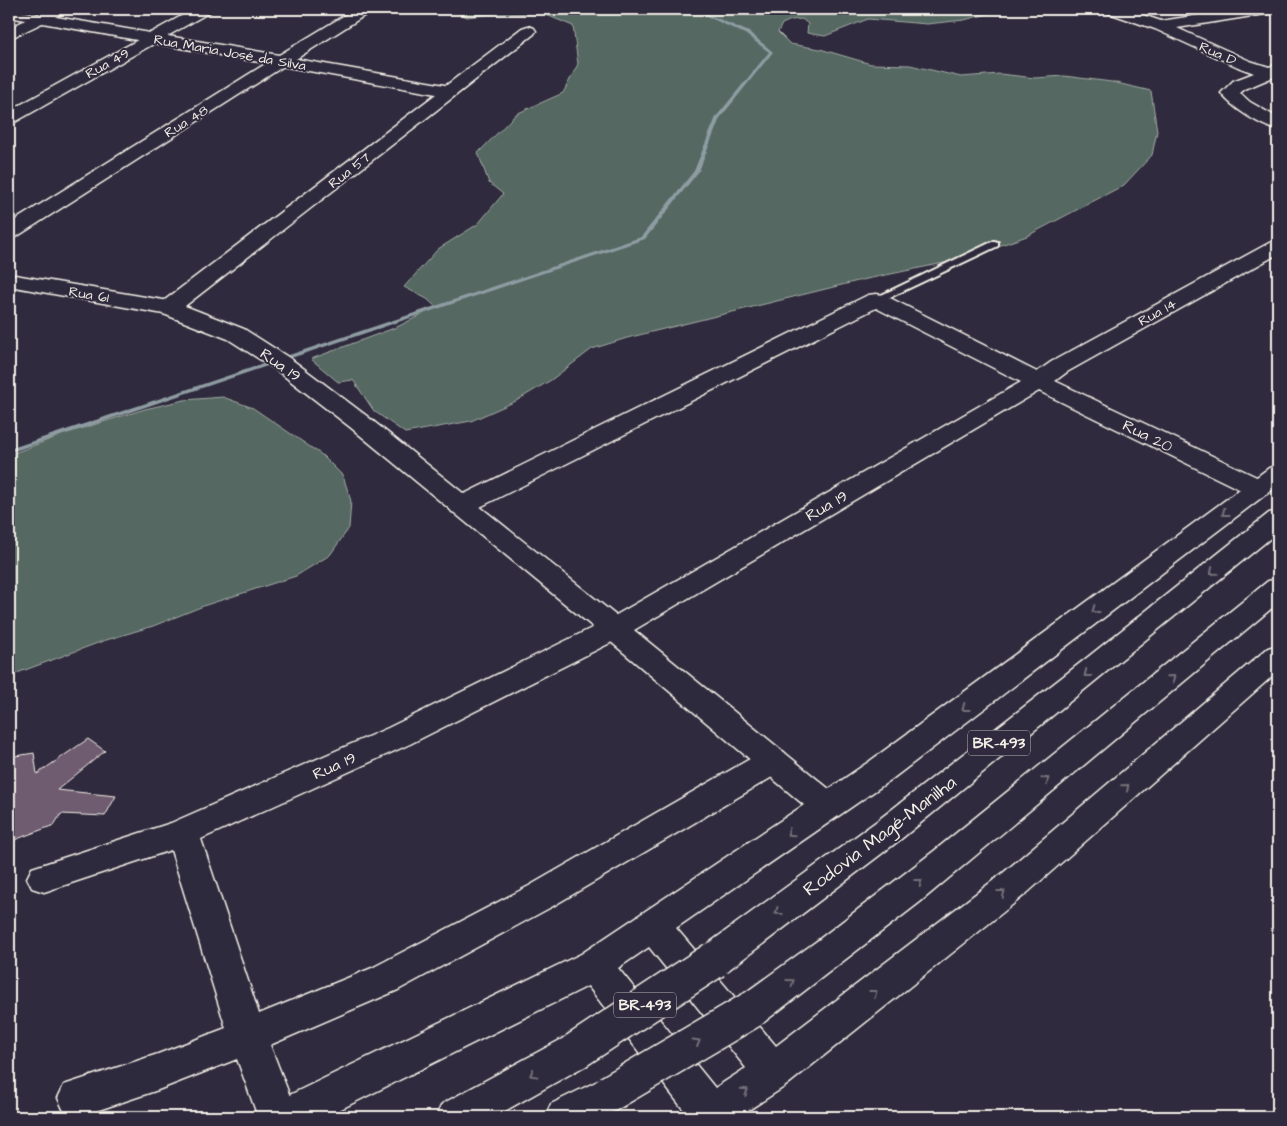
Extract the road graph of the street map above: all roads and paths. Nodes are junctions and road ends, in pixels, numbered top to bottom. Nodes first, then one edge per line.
1 (60, 9) edge
2 (205, 9) edge
3 (364, 9) edge
4 (1111, 9) edge
5 (1265, 9) edge
6 (9, 12) edge
7 (41, 18) junction
8 (1160, 26) junction
9 (528, 31) dead end
10 (9, 34) edge
11 (152, 38) junction
12 (281, 61) junction
13 (1274, 70) edge
14 (450, 91) junction
15 (9, 118) edge
16 (1278, 125) edge
17 (9, 233) edge
18 (994, 244) dead end
19 (1278, 246) edge
20 (9, 280) edge
21 (876, 300) junction
22 (169, 308) junction
23 (1038, 382) junction
24 (1273, 477) edge
25 (461, 506) junction
26 (1278, 519) edge
27 (1278, 588) edge
28 (614, 628) junction
29 (1278, 655) edge
30 (773, 761) junction
31 (828, 807) junction
32 (182, 833) junction
33 (44, 878) dead end
34 (653, 926) junction
35 (594, 965) junction
36 (248, 1037) junction
37 (773, 1072) junction
38 (78, 1098) dead end
39 (707, 1115) edge
40 (278, 1117) edge
41 (285, 1117) edge
42 (456, 1117) edge
43 (565, 1117) edge

1 - 7 main road
2 - 11 main road, Rua 49
3 - 12 main road, Rua 48
4 - 8 main road, Rua D
5 - 8 main road
6 - 7 main road, Rua Maria José da Silva
7 - 10 main road
7 - 11 main road, Rua Maria José da Silva
8 - 13 main road, Rua D
9 - 14 main road, Rua 57
11 - 12 main road, Rua Maria José da Silva
11 - 15 main road, Rua 49
12 - 14 main road, Rua Maria José da Silva
12 - 17 main road, Rua 48
13 - 16 main road
14 - 22 main road, Rua 57
18 - 21 lane
19 - 23 main road, Rua 14
20 - 22 main road, Rua 61
21 - 23 main road, Rua 20
21 - 25 main road
22 - 25 main road, Rua 19
23 - 24 main road, Rua 20
23 - 28 main road, Rua 19
24 -> 31 main road
25 - 28 main road, Rua 19
26 -> 42 main road, Rodovia Magé-Manilha / BR-493, bridge
43 -> 27 main road, bridge
28 - 30 main road, Rua 19
28 - 32 main road, Rua 19
37 -> 29 main road
30 - 31 main road, Rua 19
30 - 36 main road
31 -> 34 main road
32 - 33 main road, Rua 19
32 - 36 main road
34 - 35 main road
34 - 37 main road
35 - 39 main road
35 - 41 main road
36 - 38 main road
36 - 40 main road
39 -> 37 main road

